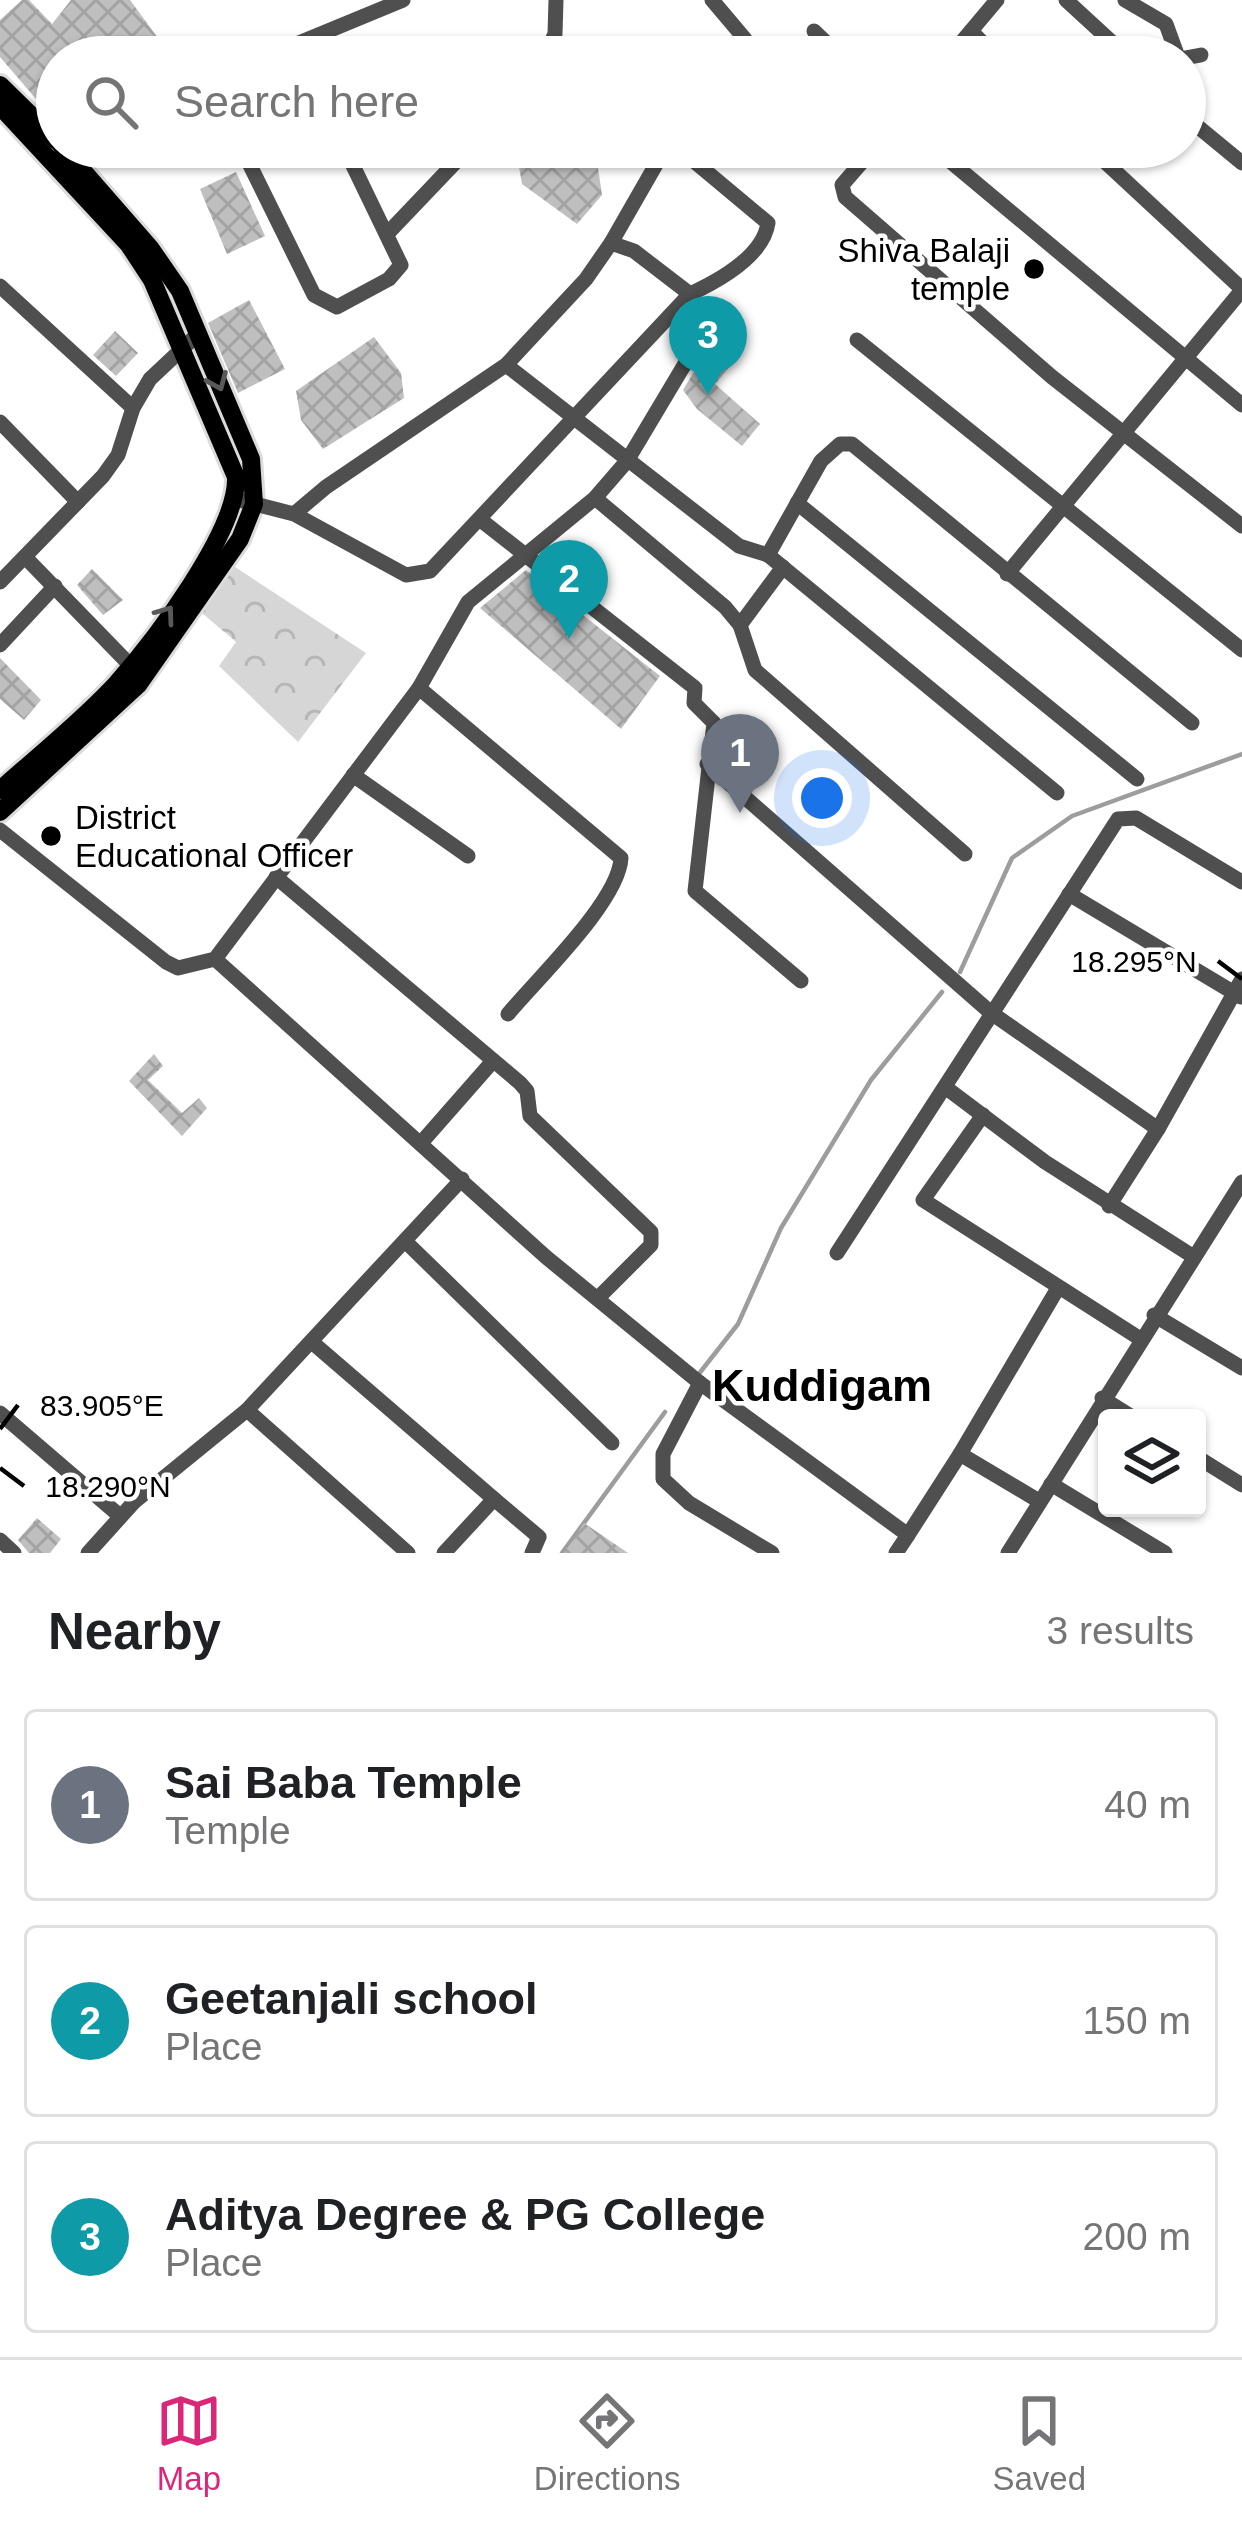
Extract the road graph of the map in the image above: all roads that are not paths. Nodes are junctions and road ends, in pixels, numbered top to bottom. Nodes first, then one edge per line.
1 (404, 0) edge
2 (556, 0) edge
3 (712, 0) edge
4 (997, 0) edge
5 (1066, 0) edge
6 (1125, 0) edge
7 (814, 31) dead end
8 (971, 31) junction
9 (331, 36) edge
10 (554, 36) edge
11 (743, 36) edge
12 (819, 36) edge
13 (967, 36) edge
14 (976, 36) edge
15 (1105, 36) edge
16 (1174, 36) edge
17 (0, 85) edge
18 (0, 106) edge
19 (36, 118) edge
20 (1206, 134) edge
21 (36, 145) edge
22 (1242, 164) edge
23 (58, 168) edge
24 (83, 168) edge
25 (253, 168) edge
26 (355, 168) edge
27 (450, 168) edge
28 (654, 168) edge
29 (702, 168) edge
30 (856, 168) edge
31 (955, 168) edge
32 (1111, 168) edge
33 (388, 233) junction
34 (611, 243) junction
35 (0, 286) edge
36 (1242, 290) edge
37 (689, 294) junction
38 (190, 339) junction
39 (857, 340) dead end
40 (698, 342) dead end
41 (1185, 360) junction
42 (506, 365) junction
43 (1242, 405) edge
44 (134, 408) junction
45 (573, 421) junction
46 (0, 422) edge
47 (1124, 436) junction
48 (627, 461) junction
49 (595, 498) junction
50 (78, 502) junction
51 (245, 502) junction
52 (797, 503) junction
53 (1063, 508) junction
54 (294, 514) junction
55 (482, 521) junction
56 (1242, 526) edge
57 (525, 551) junction
58 (759, 552) junction
59 (25, 557) junction
60 (783, 567) junction
61 (1007, 574) junction
62 (0, 582) edge
63 (55, 586) junction
64 (739, 624) junction
65 (0, 645) edge
66 (1242, 650) edge
67 (130, 665) junction
68 (419, 688) junction
69 (1192, 723) dead end
70 (707, 764) junction
71 (353, 775) junction
72 (1137, 779) dead end
73 (0, 790) edge
74 (1057, 793) dead end
75 (0, 812) edge
76 (0, 830) edge
77 (965, 854) dead end
78 (468, 856) dead end
79 (276, 877) junction
80 (1242, 882) edge
81 (1069, 894) junction
82 (215, 958) junction
83 (801, 981) dead end
84 (1239, 990) edge
85 (990, 1012) junction
86 (508, 1014) dead end
87 (493, 1061) junction
88 (945, 1087) junction
89 (983, 1114) junction
90 (1157, 1129) junction
91 (421, 1143) junction
92 (463, 1179) junction
93 (1242, 1182) edge
94 (1109, 1206) junction
95 (405, 1241) junction
96 (837, 1253) dead end
97 (1194, 1257) junction
98 (1058, 1288) junction
99 (599, 1297) junction
100 (1154, 1315) junction
101 (1139, 1338) junction
102 (313, 1343) junction
103 (1242, 1369) edge
104 (700, 1383) junction
105 (1102, 1398) junction
106 (1120, 1409) edge
107 (247, 1410) junction
108 (0, 1413) edge
109 (612, 1443) dead end
110 (960, 1454) junction
111 (1206, 1463) edge
112 (1051, 1484) junction
113 (1242, 1485) edge
114 (494, 1499) junction
115 (1039, 1502) junction
116 (120, 1516) junction
117 (908, 1535) junction
118 (0, 1540) edge
119 (14, 1553) edge
120 (88, 1553) edge
121 (408, 1553) edge
122 (444, 1553) edge
123 (532, 1553) edge
124 (772, 1553) edge
125 (896, 1553) edge
126 (1008, 1553) edge
127 (1165, 1553) edge

1 - 9 street
2 - 10 street
3 - 11 street
4 - 8 street
5 - 15 street
6 - 16 street
7 - 12 street
8 - 13 street
8 - 14 street
17 - 19 main road
18 - 21 main road
20 - 22 street
23 - 38 main road
24 - 38 main road
25 - 33 street
26 - 33 street
27 - 33 street
28 - 34 street
29 - 37 street
30 - 47 street
31 - 41 street
32 - 36 street
34 - 37 street
34 - 42 street
35 - 44 street
36 - 41 street
37 - 45 street
38 - 44 street
38 - 51 main road
39 - 53 street
40 - 48 street
41 - 43 street
41 - 47 street
42 - 45 street
42 - 54 street
44 - 50 street
45 - 48 street
45 - 55 street
46 - 50 street
47 - 53 street
47 - 56 street
48 - 49 street
48 - 58 street
49 - 57 street
49 - 64 street
50 - 59 street
51 - 54 street
67 -> 51 main road
51 - 75 main road
52 - 58 street
52 - 61 street
52 - 72 street
53 - 61 street
53 - 66 street
54 - 55 street
55 - 57 street
57 - 68 street
57 - 70 street
58 - 60 street
59 - 62 street
59 - 63 street
60 - 64 street
60 - 74 street
61 - 69 street
63 - 65 street
63 - 67 street
64 - 77 street
67 - 73 main road
68 - 71 street
68 - 86 street
70 - 83 street
70 - 85 street
71 - 78 street
71 - 79 street
76 - 82 street
79 - 82 street
79 - 87 street
80 - 81 street
81 - 84 street
81 - 85 street
82 - 91 street
84 - 90 street
85 - 88 street
85 - 90 street
87 - 91 street
87 - 99 street
88 - 89 street
88 - 96 street
89 - 94 street
89 - 98 street
90 - 94 street
91 - 92 street
92 - 95 street
92 - 99 street
93 - 97 street
94 - 97 street
95 - 102 street
95 - 109 street
97 - 100 street
98 - 101 street
98 - 110 street
99 - 104 street
100 - 101 street
100 - 103 street
101 - 105 street
102 - 107 street
102 - 114 street
104 - 117 street
104 - 124 street
105 - 106 street
105 - 112 street
107 - 116 street
107 - 121 street
108 - 116 street
110 - 115 street
110 - 117 street
111 - 113 street
112 - 115 street
112 - 127 street
114 - 122 street
114 - 123 street
115 - 126 street
116 - 120 street
117 - 125 street
118 - 119 street

